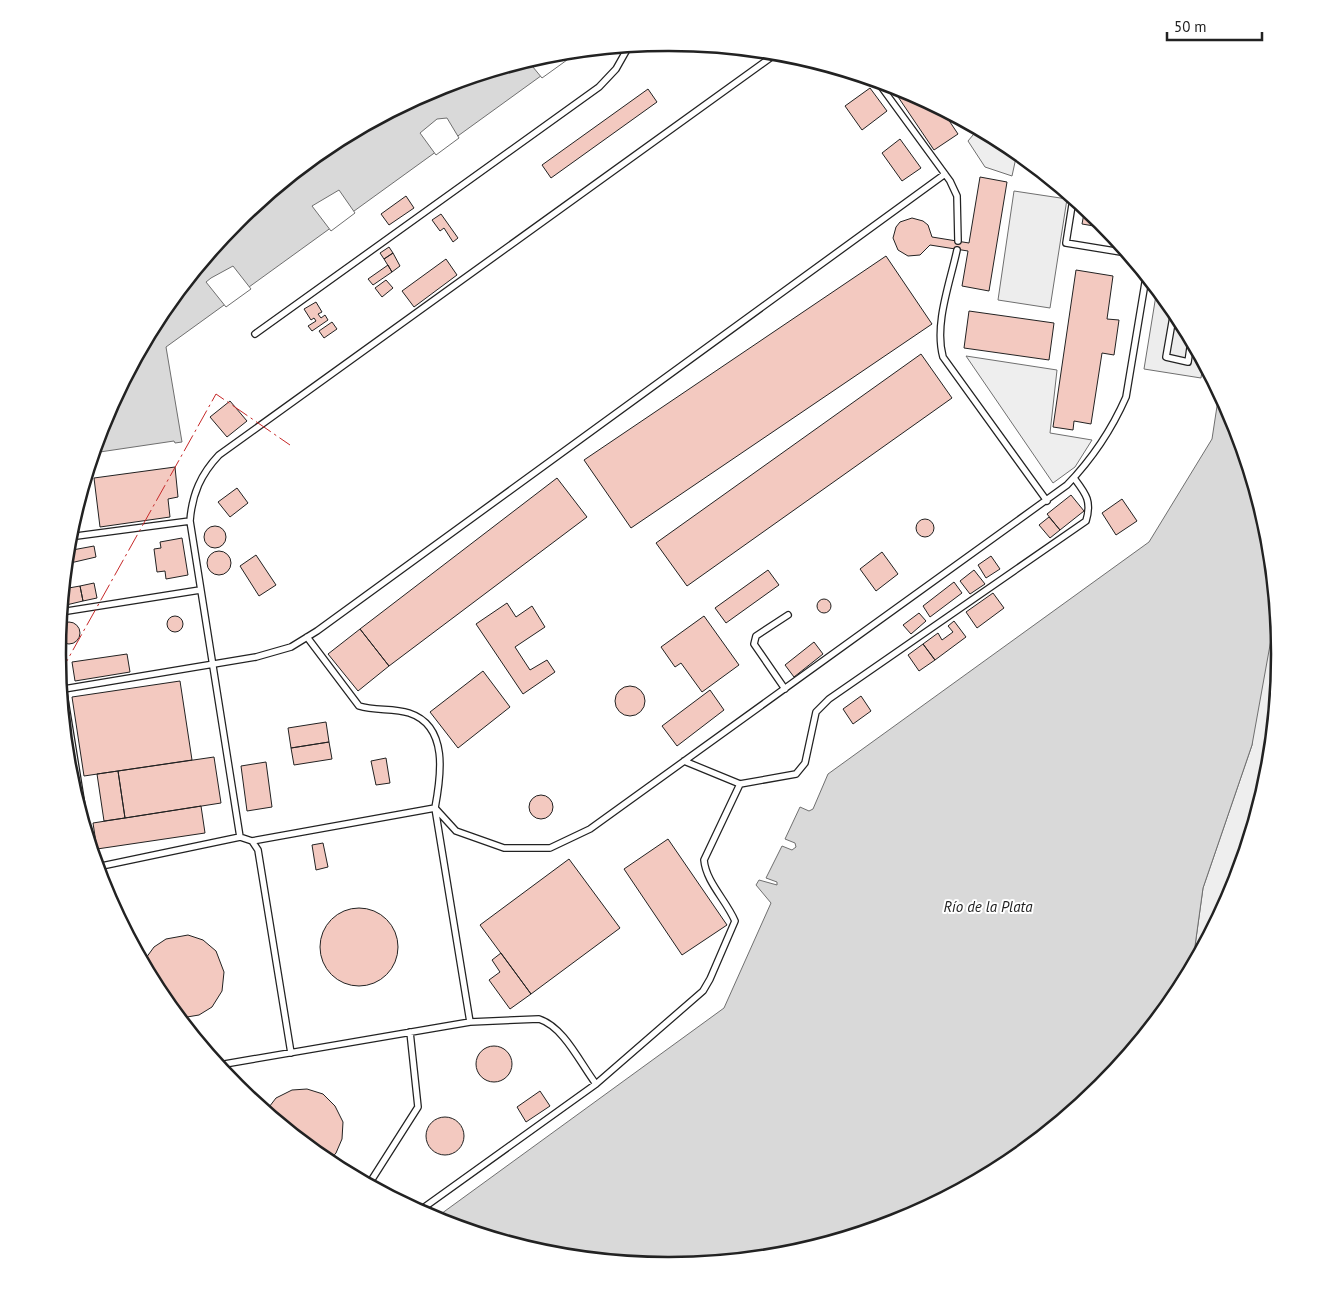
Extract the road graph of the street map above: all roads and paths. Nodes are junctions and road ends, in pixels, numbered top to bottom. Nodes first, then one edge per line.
1 (624, 53) edge
2 (768, 60) edge
3 (885, 92) edge
4 (945, 174) junction
5 (1072, 206) edge
6 (958, 241) dead end
7 (957, 250) dead end
8 (1117, 251) edge
9 (1145, 284) edge
10 (1172, 322) edge
11 (255, 334) dead end
12 (1189, 352) edge
13 (1074, 478) junction
14 (1047, 501) junction
15 (190, 520) junction
16 (77, 536) edge
17 (200, 590) junction
18 (67, 611) edge
19 (788, 615) dead end
20 (308, 637) junction
21 (212, 665) junction
22 (785, 688) junction
23 (67, 689) edge
24 (684, 761) junction
25 (740, 784) junction
26 (435, 808) junction
27 (240, 837) junction
28 (252, 841) junction
29 (105, 865) edge
30 (470, 1022) junction
31 (410, 1032) junction
32 (291, 1053) junction
33 (227, 1064) edge
34 (596, 1084) junction
35 (372, 1179) edge
36 (425, 1205) edge

1 - 11 lane
2 - 15 lane
3 - 4 lane
4 - 6 lane
4 - 20 lane
5 - 8 lane
7 - 14 lane
9 - 13 lane
10 - 12 lane
13 - 14 lane
13 - 25 lane
14 - 22 lane
15 - 16 lane
15 - 17 lane
17 - 18 lane
17 - 21 lane
19 - 22 lane
20 - 21 lane
20 - 26 lane
21 - 23 lane
21 - 27 lane
22 - 24 lane
24 - 25 lane
24 - 26 lane
25 - 34 lane
26 - 28 lane
26 - 30 lane
27 - 28 lane
27 - 29 lane
28 - 32 lane
30 - 31 lane
30 - 34 lane
31 - 32 lane
31 - 35 lane
32 - 33 lane
34 - 36 lane

